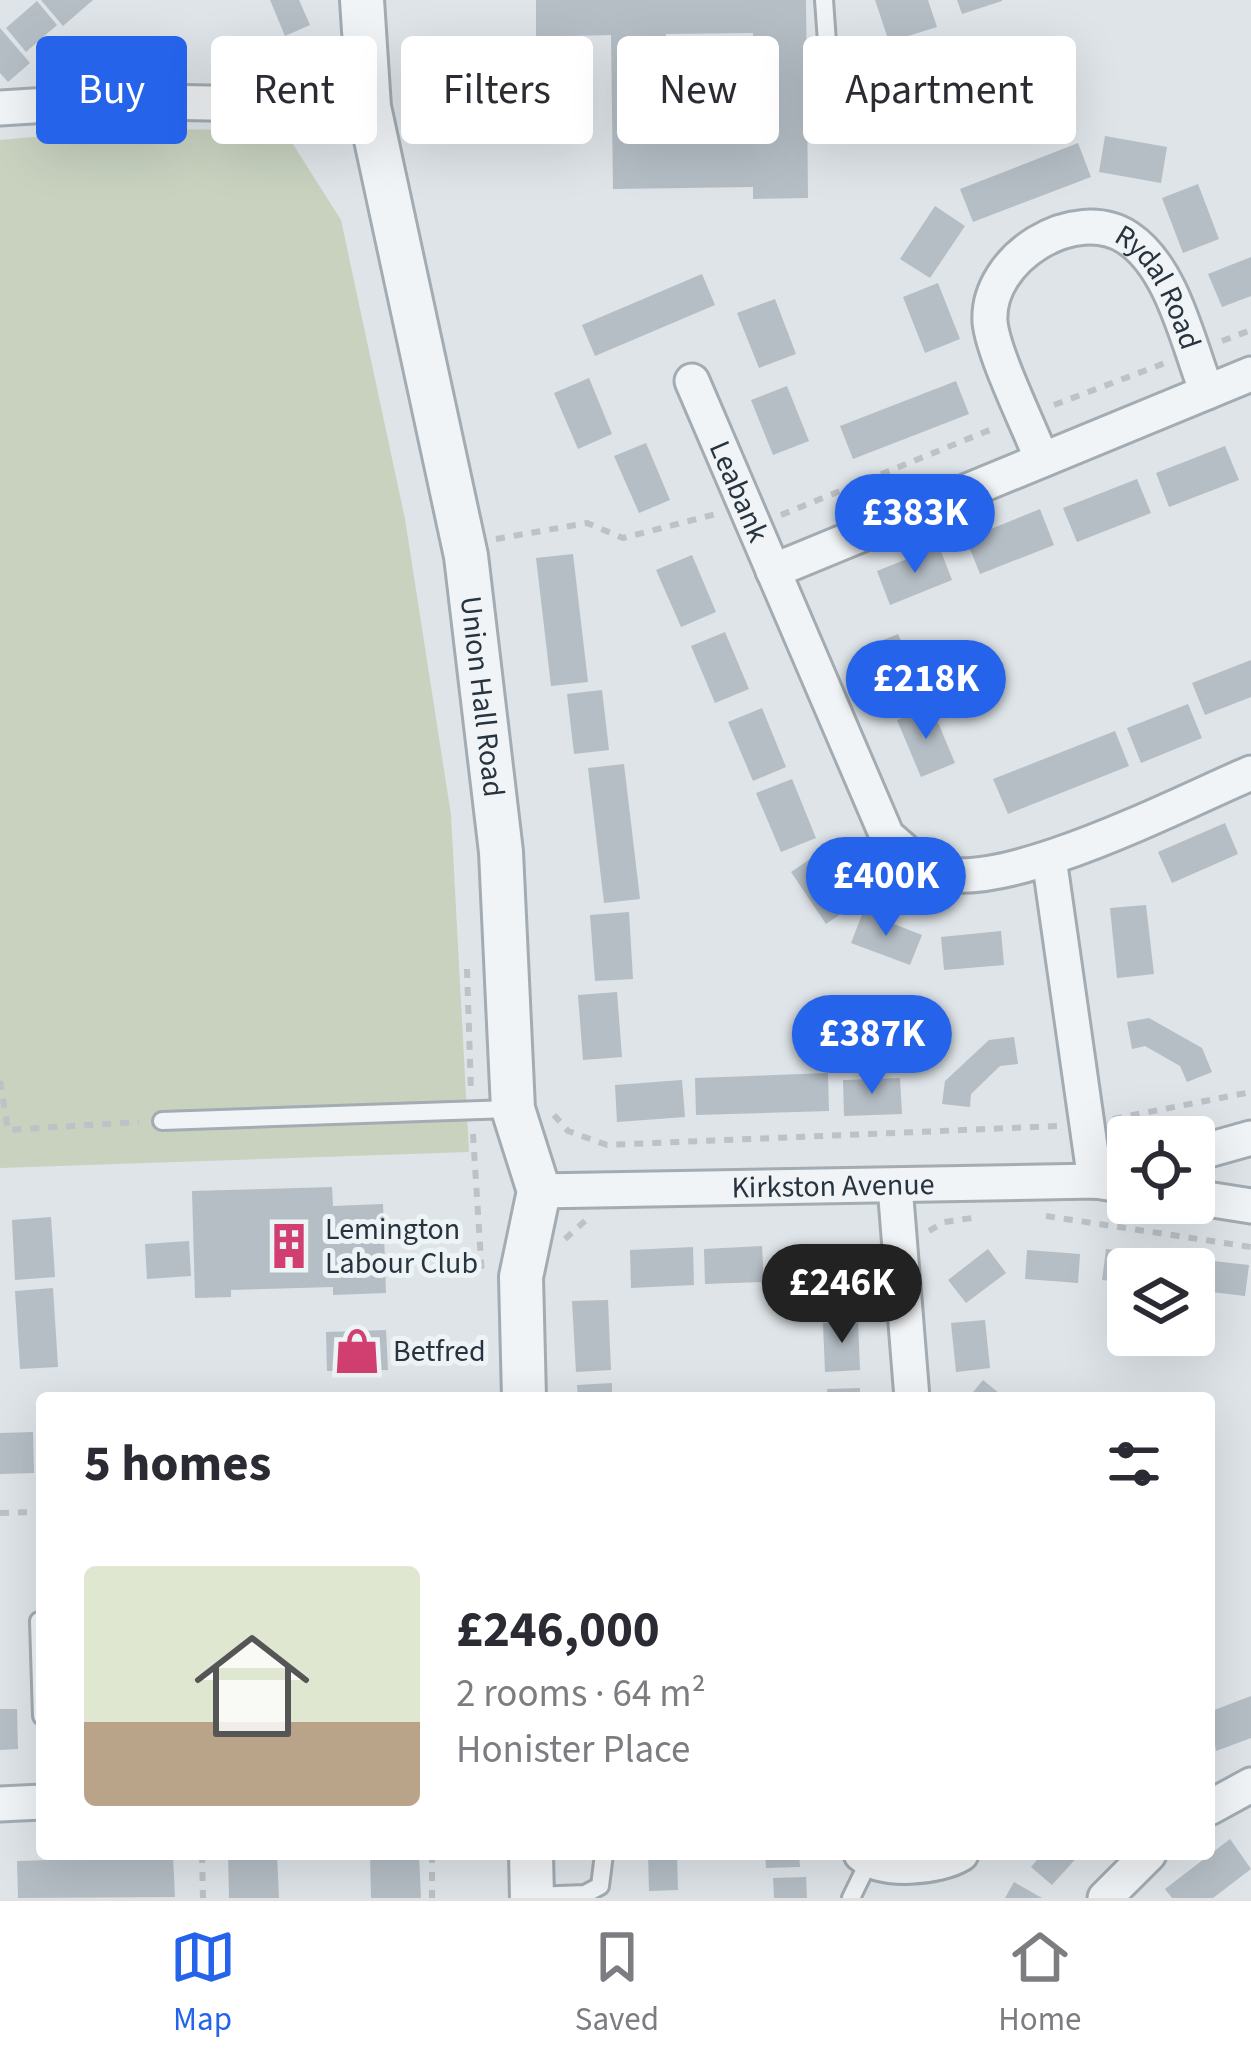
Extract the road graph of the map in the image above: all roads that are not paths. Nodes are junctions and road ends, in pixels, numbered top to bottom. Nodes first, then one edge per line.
1 (362, 0) edge
2 (824, 0) edge
3 (827, 36) edge
4 (211, 103) edge
5 (0, 108) edge
6 (1251, 374) edge
7 (692, 381) dead end
8 (1207, 392) junction
9 (1042, 460) junction
10 (773, 571) junction
11 (1251, 772) edge
12 (1049, 858) junction
13 (511, 1109) junction
14 (162, 1121) road end
15 (1251, 1138) edge
16 (1215, 1148) edge
17 (1107, 1161) edge
18 (1107, 1180) edge
19 (895, 1186) junction
20 (539, 1191) junction
21 (1215, 1200) edge
22 (1251, 1206) edge
23 (524, 1392) edge
24 (912, 1392) edge
25 (1251, 1785) edge
26 (36, 1802) edge
27 (0, 1804) edge
28 (1215, 1805) edge
29 (603, 1860) edge
30 (864, 1860) edge
31 (870, 1860) edge
32 (951, 1860) edge
33 (1143, 1860) edge
34 (531, 1883) edge
35 (851, 1898) edge
36 (1105, 1898) edge

1 - 13 street, Union Hall Road
2 - 3 lane
4 - 5 street
6 - 8 street, Rydal Road
7 - 10 street, Leabank
8 - 9 street, Rydal Road
8 - 9 street, Rydal Road
9 - 10 street, Rydal Road
10 - 12 street, Leabank
11 - 12 street, Leabank
12 - 17 street
13 - 14 lane
13 - 20 street, Union Hall Road
15 - 16 street
18 - 19 street, Kirkston Avenue
19 - 20 street, Kirkston Avenue
19 - 24 street
20 - 23 street, Union Hall Road
21 - 22 street
25 - 28 street
26 - 27 street
29 - 34 lane
30 - 35 lane
31 - 32 street
33 - 36 street

